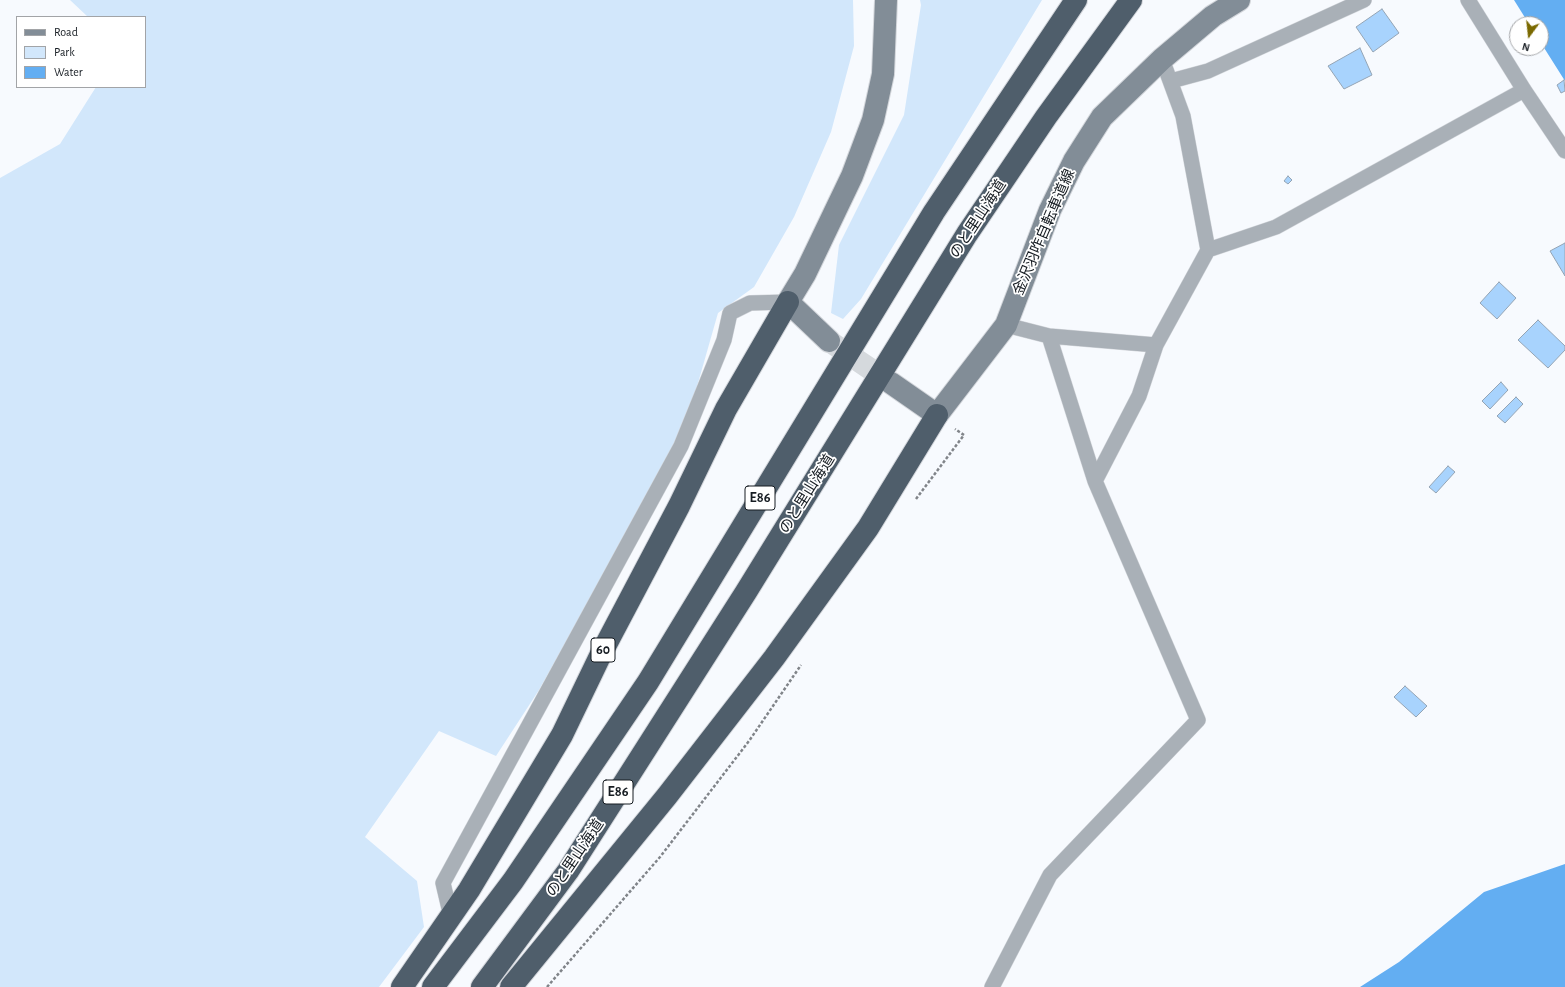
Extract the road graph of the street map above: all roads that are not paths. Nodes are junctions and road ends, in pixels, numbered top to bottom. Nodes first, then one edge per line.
1 (886, 0) edge
2 (1076, 0) edge
3 (1131, 0) edge
4 (1239, 0) edge
5 (1364, 0) edge
6 (1468, 0) edge
7 (1162, 59) junction
8 (1171, 81) junction
9 (1524, 90) junction
10 (1565, 151) edge
11 (1208, 250) junction
12 (788, 302) junction
13 (1006, 325) junction
14 (1049, 336) junction
15 (829, 341) tunnel mouth
16 (1156, 345) junction
17 (891, 383) tunnel mouth
18 (937, 416) junction
19 (1095, 481) junction
20 (451, 917) junction
21 (402, 987) edge
22 (433, 987) edge
23 (482, 987) edge
24 (511, 987) edge
25 (992, 987) edge

1 - 12 main road
2 - 22 highway, E86
3 - 23 highway, のと里山海道 / E86
4 - 7 main road, 金沢羽咋自転車道線
5 - 8 lane
6 - 9 lane
7 - 8 lane
7 - 13 main road, 金沢羽咋自転車道線
8 - 11 lane
9 - 10 lane
9 - 11 lane
11 - 16 lane
12 - 15 main road
12 - 20 highway, 60
12 - 20 lane
13 - 14 lane
13 - 18 main road, 金沢羽咋自転車道線
14 - 16 lane
14 - 19 lane
16 - 19 lane
17 - 18 main road
18 - 24 highway
19 - 25 lane
20 - 21 highway, 60

